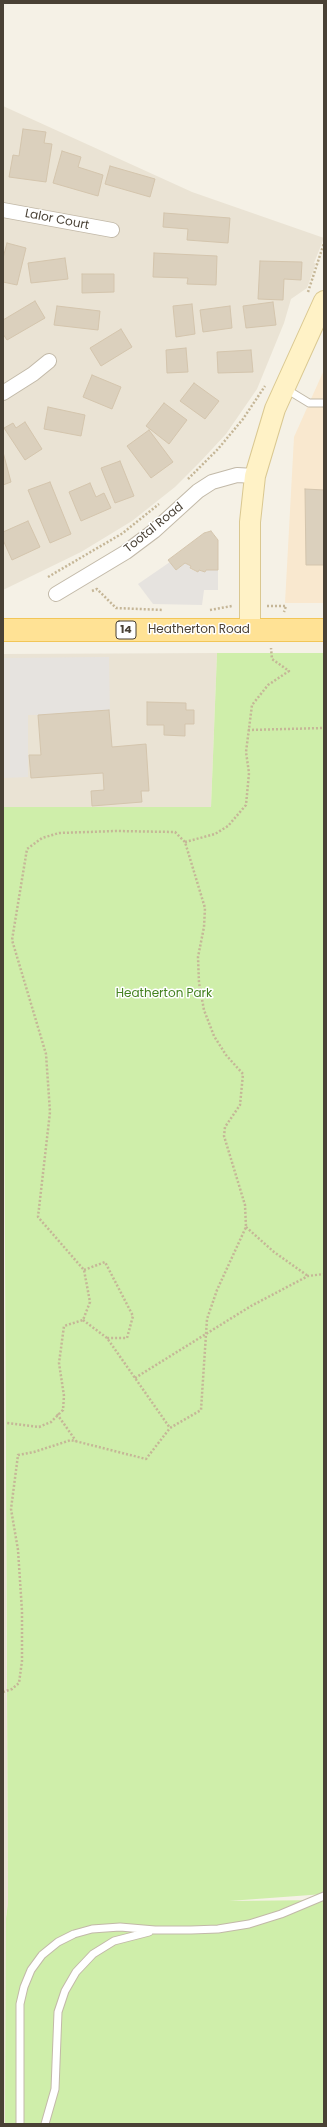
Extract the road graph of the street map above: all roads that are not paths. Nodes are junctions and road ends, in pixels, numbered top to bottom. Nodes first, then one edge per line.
1 (3, 210) edge
2 (112, 230) dead end
3 (315, 299) edge
4 (49, 361) dead end
5 (275, 385) junction
6 (3, 393) edge
7 (324, 403) edge
8 (256, 476) junction
9 (56, 594) dead end
10 (3, 630) edge
11 (250, 630) junction
12 (324, 630) edge
13 (324, 1896) edge
14 (155, 1930) junction
15 (20, 2124) edge
16 (45, 2124) edge

1 - 2 street, Lalor Court
3 - 5 main road
4 - 6 street
5 - 7 lane
5 - 8 main road
8 - 9 street, Tootal Road
8 - 11 main road
10 - 11 main road, Heatherton Road / 14
11 - 12 main road, Heatherton Road / 14
13 - 14 lane
14 - 15 lane
14 - 16 lane

